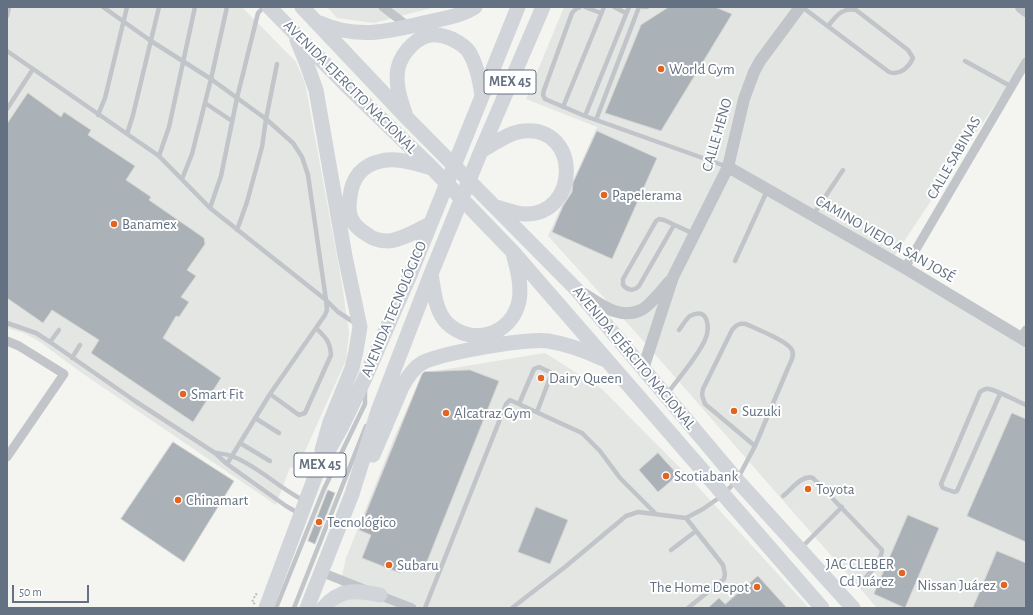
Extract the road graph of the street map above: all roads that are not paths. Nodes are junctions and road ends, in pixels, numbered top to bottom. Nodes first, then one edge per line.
1 (9, 7) edge
2 (103, 7) edge
3 (127, 7) edge
4 (159, 7) edge
5 (196, 7) edge
6 (226, 7) edge
7 (264, 7) edge
8 (269, 7) edge
9 (302, 7) edge
10 (383, 7) edge
11 (475, 7) edge
12 (518, 7) edge
13 (580, 7) edge
14 (585, 7) edge
15 (604, 7) edge
16 (614, 7) edge
17 (628, 7) edge
18 (639, 7) edge
19 (643, 7) edge
20 (647, 7) edge
21 (801, 7) edge
22 (1021, 7) edge
23 (543, 9) edge
24 (1026, 11) edge
25 (601, 13) junction
26 (626, 13) junction
27 (7, 16) edge
28 (123, 21) junction
29 (316, 21) junction
30 (828, 26) junction
31 (409, 27) junction
32 (293, 31) junction
33 (151, 41) junction
34 (7, 52) edge
35 (183, 61) junction
36 (965, 61) dead end
37 (1026, 62) edge
38 (278, 64) dead end
39 (33, 69) junction
40 (211, 79) junction
41 (1012, 87) junction
42 (482, 97) junction
43 (237, 98) junction
44 (205, 103) junction
45 (563, 107) junction
46 (7, 109) edge
47 (98, 115) junction
48 (585, 116) junction
49 (406, 117) junction
50 (266, 119) junction
51 (596, 120) junction
52 (232, 121) junction
53 (127, 134) junction
54 (481, 152) junction
55 (159, 156) junction
56 (728, 167) junction
57 (432, 168) junction
58 (843, 170) dead end
59 (182, 179) junction
60 (767, 189) junction
61 (495, 206) junction
62 (210, 208) junction
63 (813, 216) junction
64 (430, 224) junction
65 (674, 225) junction
66 (237, 230) junction
67 (694, 234) junction
68 (513, 252) junction
69 (735, 261) dead end
70 (905, 268) junction
71 (430, 274) junction
72 (673, 277) junction
73 (576, 289) junction
74 (326, 300) junction
75 (7, 323) edge
76 (360, 326) junction
77 (316, 328) junction
78 (59, 330) dead end
79 (679, 330) dead end
80 (1024, 336) edge
81 (7, 341) edge
82 (50, 342) junction
83 (80, 345) dead end
84 (72, 358) junction
85 (608, 361) junction
86 (643, 370) junction
87 (365, 378) junction
88 (385, 393) junction
89 (270, 394) junction
90 (1000, 394) junction
91 (666, 396) junction
92 (519, 404) junction
93 (1026, 405) edge
94 (373, 408) dead end
95 (537, 412) junction
96 (255, 418) junction
97 (367, 422) dead end
98 (279, 433) dead end
99 (240, 443) junction
100 (755, 446) junction
101 (215, 453) junction
102 (232, 456) junction
103 (7, 457) edge
104 (270, 461) dead end
105 (227, 464) junction
106 (318, 469) junction
107 (737, 480) junction
108 (352, 494) junction
109 (723, 495) junction
110 (783, 496) dead end
111 (842, 507) junction
112 (304, 508) junction
113 (655, 513) junction
114 (686, 518) junction
115 (696, 531) junction
116 (671, 550) dead end
117 (800, 550) junction
118 (321, 572) junction
119 (860, 584) dead end
120 (380, 595) junction
121 (258, 604) edge
122 (276, 608) edge
123 (294, 608) edge
124 (307, 608) edge
125 (323, 608) edge
126 (412, 608) edge
127 (425, 608) edge
128 (512, 608) edge
129 (688, 608) edge
130 (822, 608) edge
131 (853, 608) edge

1 - 27 lane
2 - 28 lane
3 - 28 lane
4 - 33 lane
5 - 35 lane
6 - 40 lane
7 - 43 lane
8 - 32 main road, AVENIDA EJERCITO NACIONAL
9 - 29 main road, AVENIDA EJERCITO NACIONAL
10 - 31 street
11 - 31 main road
12 - 42 main road, AVENIDA TECNOLÓGICO / MEX 45
13 - 45 lane
14 - 25 lane
15 - 25 lane
16 - 26 lane
17 - 26 lane
18 - 51 lane
19 - 20 lane
21 - 30 lane
21 - 56 street, CALLE HENO
22 - 24 street
23 - 54 main road, AVENIDA TECNOLÓGICO / MEX 45
25 - 45 lane
26 - 48 lane
28 - 33 lane
28 - 47 lane
29 - 31 main road
29 - 49 main road, AVENIDA EJERCITO NACIONAL
30 - 30 lane
32 - 57 main road, AVENIDA EJERCITO NACIONAL
32 - 76 main road
33 - 35 lane
33 - 53 lane
34 - 39 lane
35 - 40 lane
35 - 55 lane
36 - 41 lane
37 - 41 street, CALLE SABINAS
38 - 50 lane
39 - 46 lane
39 - 47 lane
40 - 43 lane
40 - 44 lane
41 - 70 street, CALLE SABINAS
42 - 49 main road
42 - 64 main road, AVENIDA TECNOLÓGICO / MEX 45
43 - 50 lane
43 - 52 lane
44 - 52 lane
44 - 59 lane
45 - 48 lane
47 - 53 lane
48 - 51 lane
49 - 61 main road, AVENIDA EJÉRCITO NACIONAL
50 - 66 lane
50 - 74 lane
51 - 56 lane
52 - 62 lane
53 - 55 lane
54 - 61 main road
54 - 71 main road, AVENIDA TECNOLÓGICO / MEX 45
55 - 59 lane
56 - 60 street, CAMINO VIEJO A SAN JOSÉ
56 - 67 street, CALLE HENO
57 - 64 main road
57 - 68 main road, AVENIDA EJÉRCITO NACIONAL
58 - 63 lane
59 - 62 lane
60 - 63 street, CAMINO VIEJO A SAN JOSÉ
60 - 69 lane
61 - 73 main road, AVENIDA EJÉRCITO NACIONAL
62 - 66 lane
63 - 70 street, CAMINO VIEJO A SAN JOSÉ
64 - 87 main road, AVENIDA TECNOLÓGICO / MEX 45
65 - 65 lane
65 - 67 lane
66 - 74 lane
67 - 72 street, CALLE HENO
68 - 71 main road
68 - 85 main road, AVENIDA EJÉRCITO NACIONAL
70 - 80 street, CAMINO VIEJO A SAN JOSÉ
71 - 88 main road, AVENIDA TECNOLÓGICO / MEX 45
72 - 73 street, CALLE HENO
72 - 86 street, CALLE HENO
73 - 86 main road, AVENIDA EJÉRCITO NACIONAL
74 - 76 lane
74 - 77 lane
75 - 82 lane
76 - 106 main road
77 - 89 lane
77 - 89 lane
78 - 82 lane
79 - 91 lane
81 - 103 street
82 - 84 lane
83 - 84 lane
84 - 101 lane
85 - 108 main road
85 - 109 main road, AVENIDA EJÉRCITO NACIONAL
86 - 91 main road, AVENIDA EJÉRCITO NACIONAL
87 - 106 main road, AVENIDA TECNOLÓGICO / MEX 45
87 - 122 lane
88 - 94 lane
88 - 108 main road, AVENIDA TECNOLÓGICO / MEX 45
89 - 96 lane
90 - 90 lane
90 - 93 lane
91 - 107 main road, AVENIDA EJÉRCITO NACIONAL
92 - 95 lane
92 - 95 lane
92 - 127 lane
95 - 113 lane
96 - 98 lane
96 - 99 lane
97 - 123 lane
99 - 102 lane
99 - 104 lane
100 - 100 lane
100 - 107 lane
101 - 102 lane
101 - 105 lane
102 - 105 lane
102 - 112 lane
105 - 112 lane
106 - 112 main road, AVENIDA TECNOLÓGICO / MEX 45
107 - 109 lane
107 - 117 main road, AVENIDA EJÉRCITO NACIONAL
108 - 118 main road, AVENIDA TECNOLÓGICO / MEX 45
109 - 114 lane
109 - 130 main road, AVENIDA EJÉRCITO NACIONAL
110 - 111 lane
111 - 117 lane
111 - 119 lane
112 - 121 main road, AVENIDA TECNOLÓGICO / MEX 45
113 - 114 lane
113 - 128 lane
114 - 115 lane
115 - 116 lane
115 - 129 lane
117 - 131 main road, AVENIDA EJÉRCITO NACIONAL
118 - 120 street
118 - 124 main road, AVENIDA TECNOLÓGICO / MEX 45
120 - 125 main road
120 - 126 street

